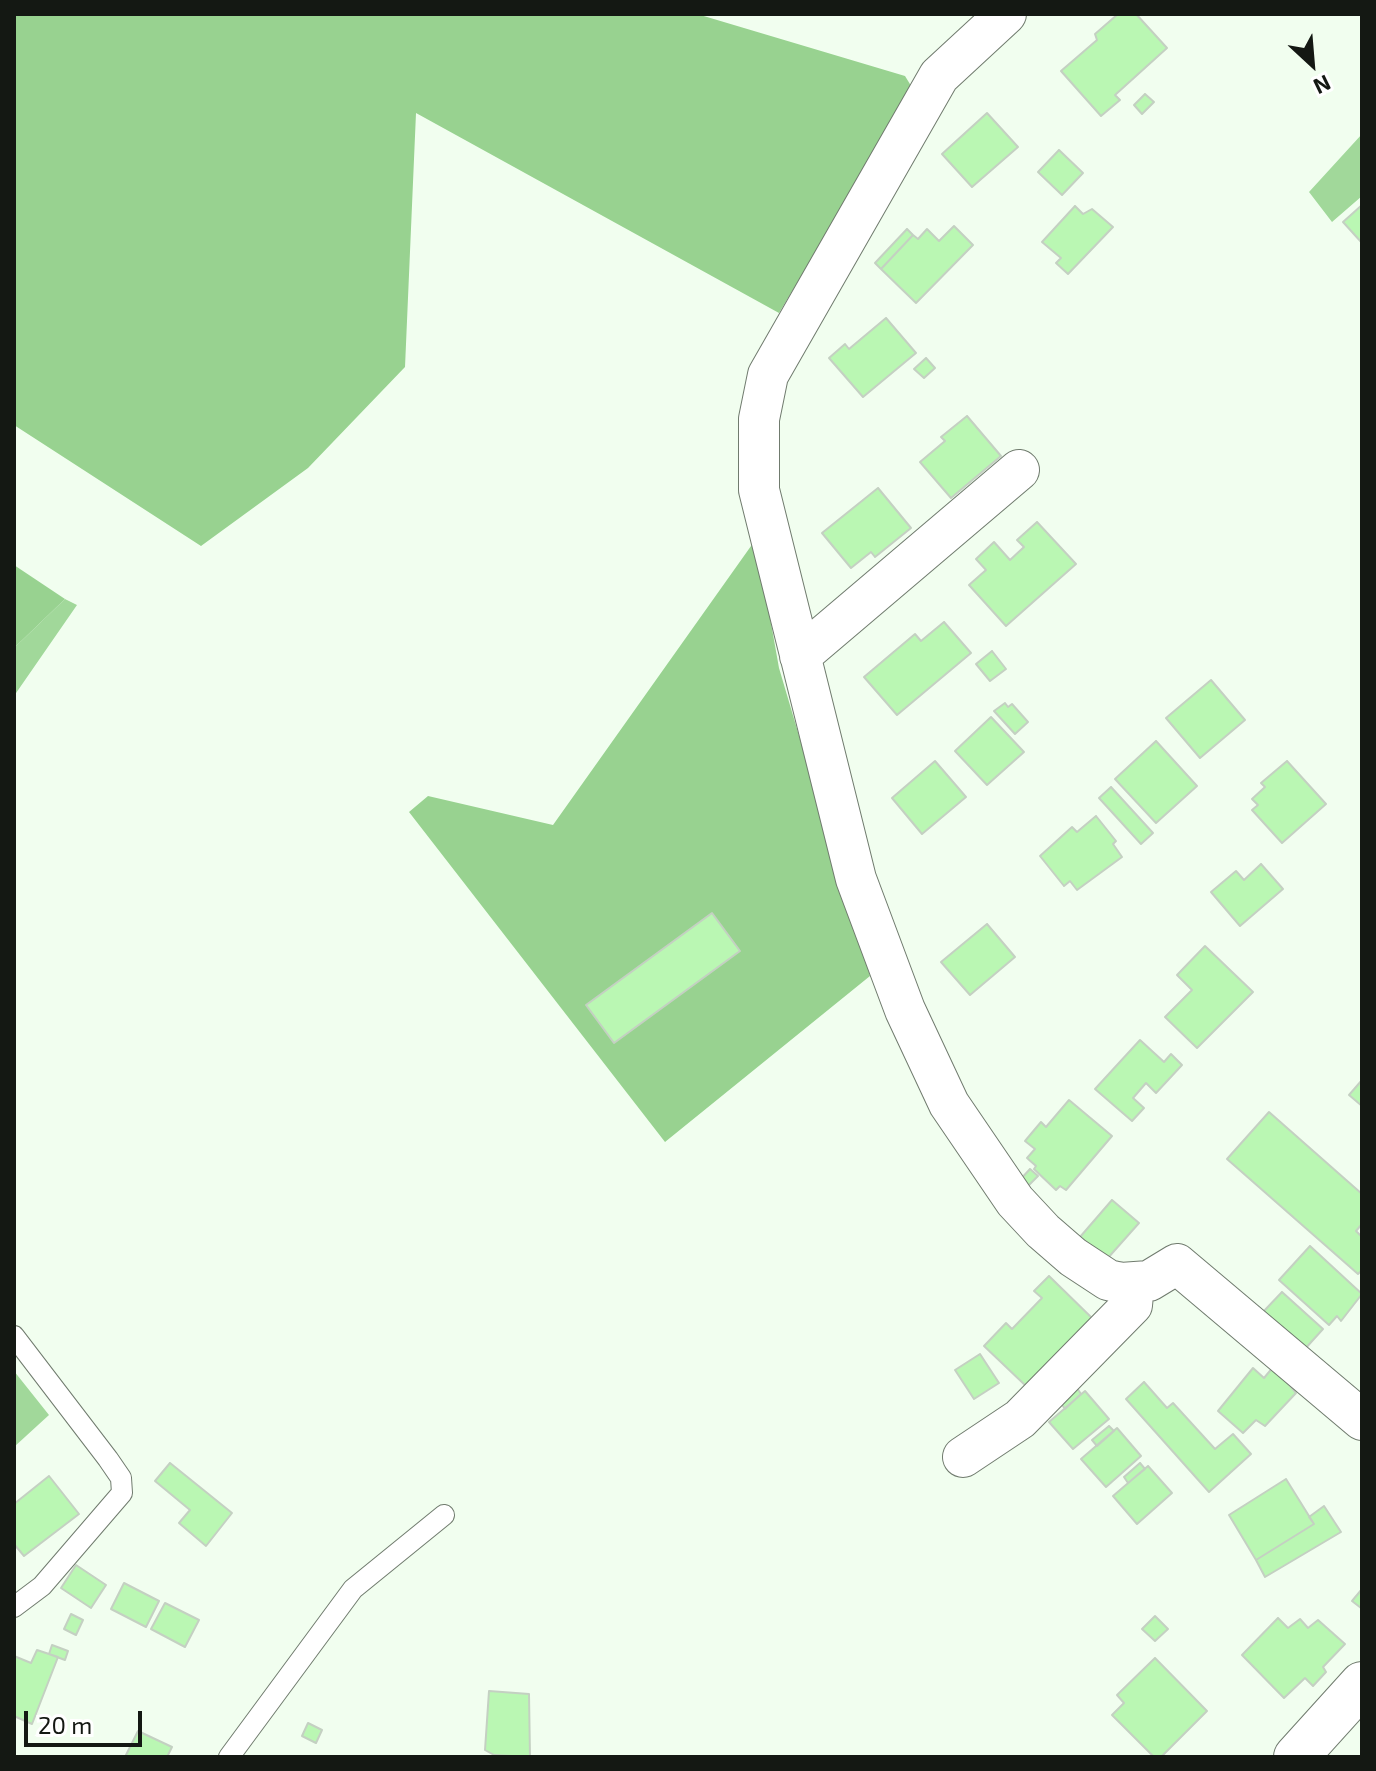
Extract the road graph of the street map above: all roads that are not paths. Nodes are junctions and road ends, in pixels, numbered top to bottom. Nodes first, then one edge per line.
1 (1006, 14) edge
2 (1019, 470) dead end
3 (800, 656) junction
4 (1134, 1284) junction
5 (14, 1336) edge
6 (1362, 1420) edge
7 (963, 1457) dead end
8 (444, 1515) dead end
9 (14, 1607) edge
10 (1362, 1684) edge
11 (229, 1757) edge
12 (1296, 1757) edge

1 - 3 street
2 - 3 street
3 - 4 street
4 - 6 street
4 - 7 street
5 - 9 lane
8 - 11 lane
10 - 12 street

